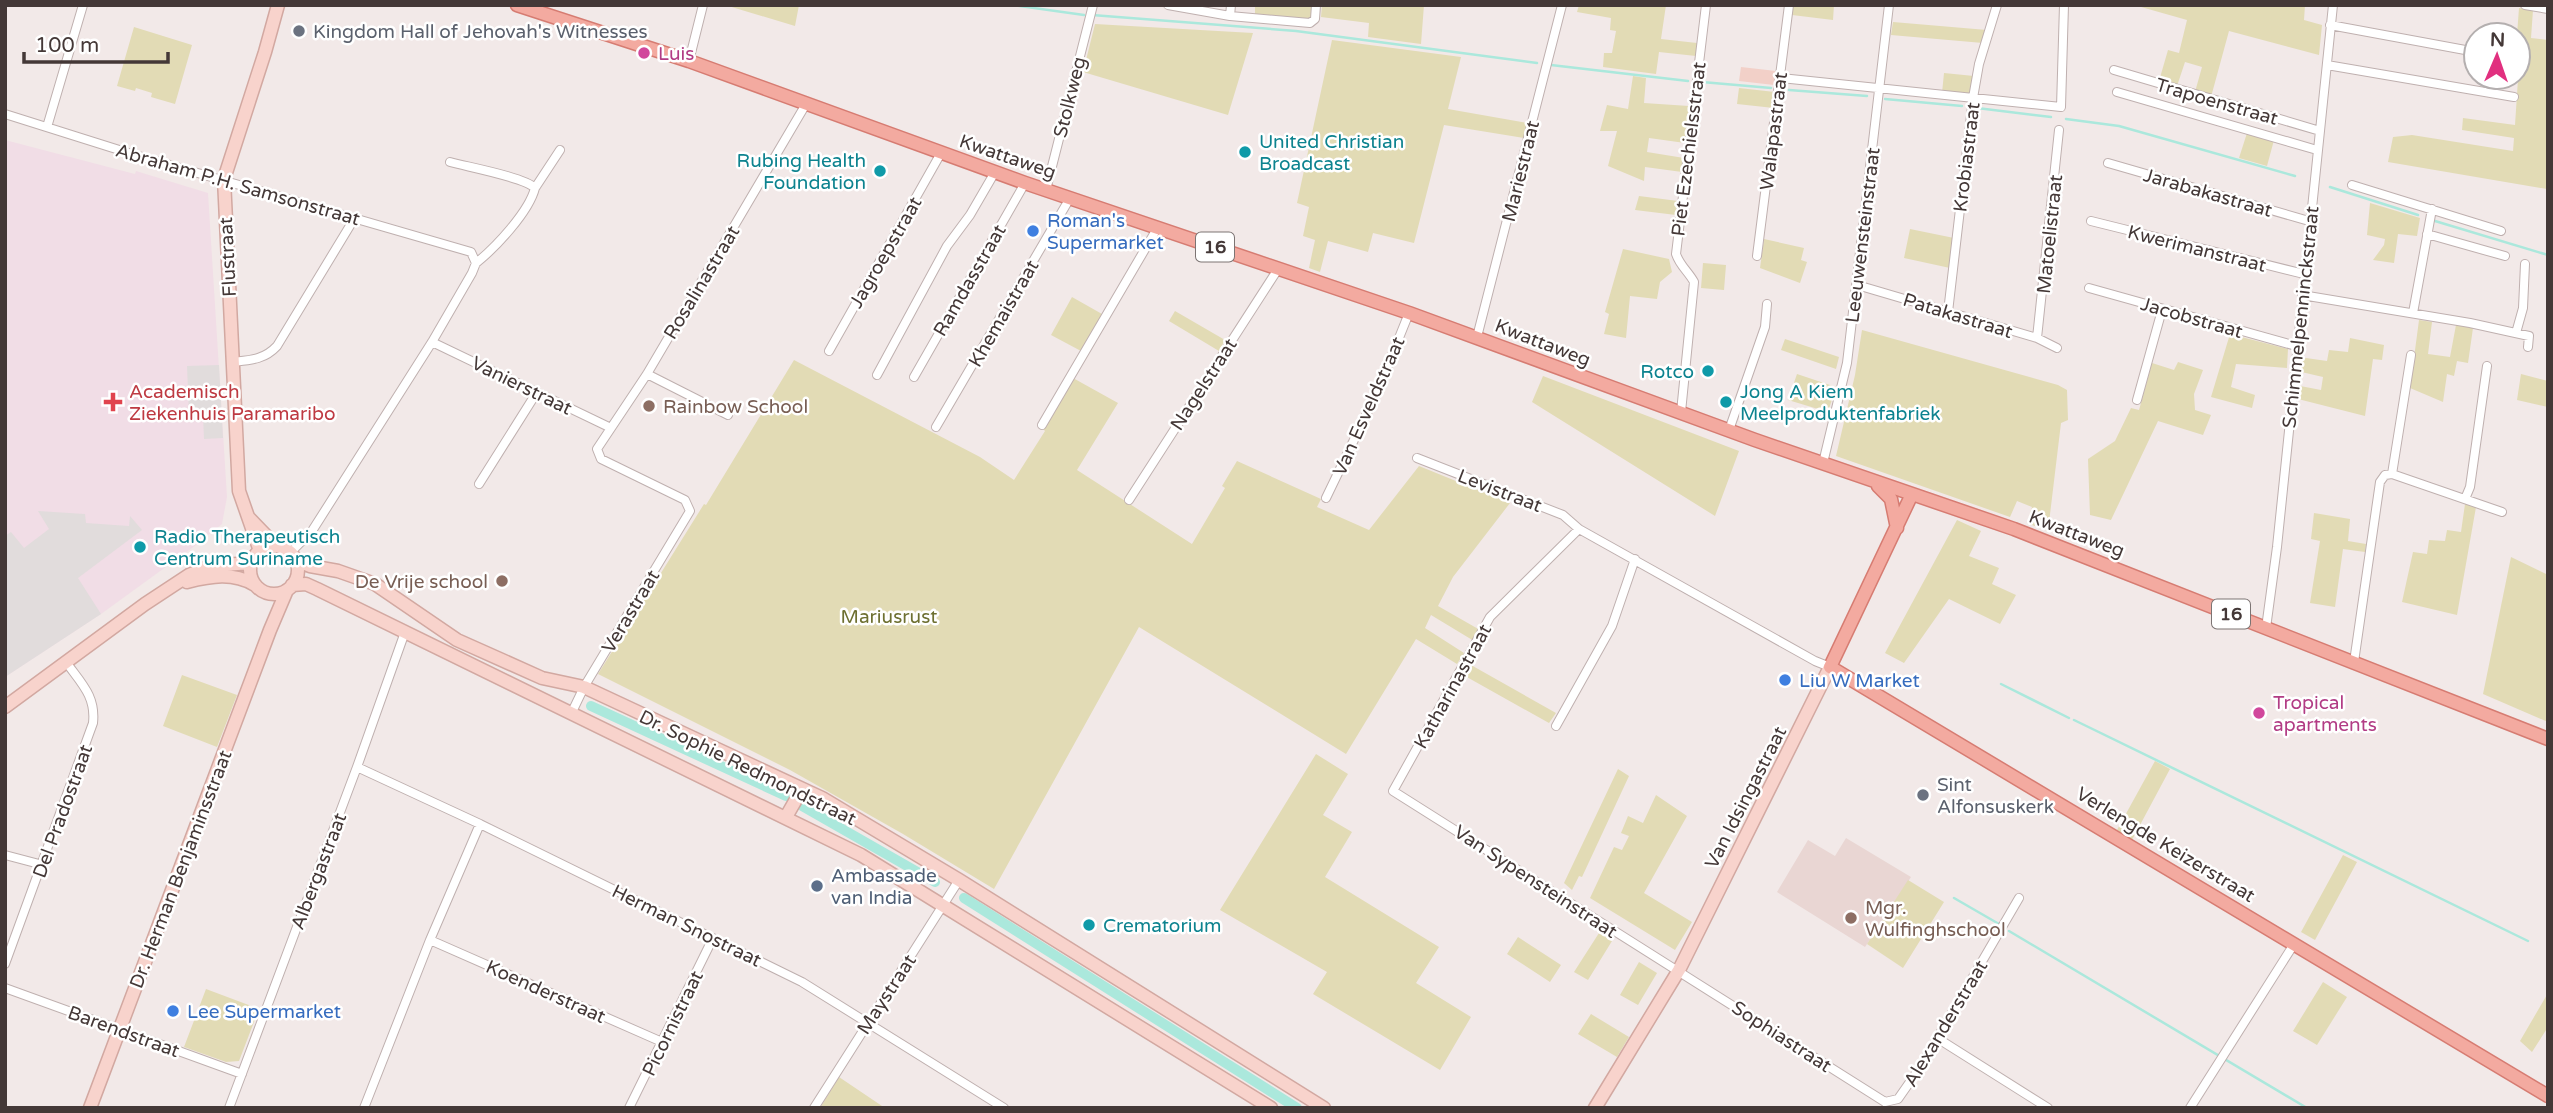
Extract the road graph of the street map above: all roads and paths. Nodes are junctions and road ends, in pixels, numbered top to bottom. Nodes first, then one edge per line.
1 (83, 5) edge
2 (278, 5) edge
3 (517, 5) edge
4 (702, 5) edge
5 (1093, 5) edge
6 (1171, 5) edge
7 (1231, 5) edge
8 (1316, 5) edge
9 (1562, 5) edge
10 (1706, 5) edge
11 (1789, 5) edge
12 (1889, 5) edge
13 (1997, 5) edge
14 (2064, 5) edge
15 (2333, 5) edge
16 (2525, 5) edge
17 (2548, 9) edge
18 (1230, 16) junction
19 (2330, 25) junction
20 (2462, 49) edge
21 (689, 61) junction
22 (2327, 65) junction
23 (2114, 70) dead end
24 (1780, 78) junction
25 (1879, 89) junction
26 (2117, 92) dead end
27 (2514, 97) dead end
28 (1973, 98) junction
29 (806, 104) junction
30 (5, 114) edge
31 (47, 127) junction
32 (2059, 130) dead end
33 (2320, 131) junction
34 (560, 150) dead end
35 (2318, 150) junction
36 (941, 153) junction
37 (450, 162) dead end
38 (2108, 163) dead end
39 (995, 172) junction
40 (224, 180) junction
41 (1025, 183) junction
42 (2352, 185) dead end
43 (535, 188) junction
44 (1046, 190) junction
45 (1070, 198) junction
46 (2432, 209) junction
47 (354, 219) junction
48 (2091, 221) dead end
49 (2309, 221) junction
50 (1158, 227) junction
51 (2501, 230) dead end
52 (2427, 234) junction
53 (1757, 256) dead end
54 (2505, 256) dead end
55 (476, 263) junction
56 (2525, 264) dead end
57 (1278, 269) junction
58 (2304, 274) junction
59 (1857, 285) junction
60 (2089, 288) dead end
61 (2302, 295) junction
62 (1767, 304) dead end
63 (2162, 310) junction
64 (1948, 312) junction
65 (1409, 313) junction
66 (2413, 313) junction
67 (2516, 333) junction
68 (1477, 337) junction
69 (2037, 338) junction
70 (432, 342) junction
71 (2296, 346) junction
72 (2528, 347) dead end
73 (2057, 348) dead end
74 (829, 351) dead end
75 (2411, 355) dead end
76 (232, 362) junction
77 (2487, 366) dead end
78 (647, 373) junction
79 (877, 375) dead end
80 (914, 377) dead end
81 (537, 392) junction
82 (2137, 400) dead end
83 (1681, 412) junction
84 (728, 415) dead end
85 (1042, 425) dead end
86 (611, 428) junction
87 (936, 428) dead end
88 (1729, 430) junction
89 (1417, 458) dead end
90 (1823, 463) junction
91 (2392, 474) junction
92 (1867, 478) junction
93 (479, 484) dead end
94 (1912, 494) junction
95 (1326, 498) dead end
96 (2465, 499) junction
97 (1129, 500) dead end
98 (690, 511) joint
99 (2502, 512) dead end
100 (247, 516) junction
101 (1897, 528) junction
102 (1579, 529) junction
103 (276, 546) junction
104 (260, 551) junction
105 (293, 556) junction
106 (1636, 559) junction
107 (251, 563) junction
108 (290, 587) junction
109 (170, 588) junction
110 (260, 589) junction
111 (2266, 628) junction
112 (270, 630) junction
113 (405, 632) junction
114 (66, 662) junction
115 (2354, 662) junction
116 (1830, 667) junction
117 (584, 687) junction
118 (5, 707) edge
119 (572, 712) junction
120 (1556, 726) dead end
121 (2548, 739) edge
122 (357, 767) junction
123 (802, 789) junction
124 (1393, 791) joint
125 (786, 817) junction
126 (480, 824) junction
127 (5, 855) edge
128 (43, 865) junction
129 (959, 880) junction
130 (2020, 898) dead end
131 (943, 905) junction
132 (713, 938) junction
133 (430, 940) junction
134 (2294, 944) junction
135 (5, 964) edge
136 (1679, 970) junction
137 (5, 988) edge
138 (868, 1021) junction
139 (120, 1029) junction
140 (1937, 1038) junction
141 (662, 1042) junction
142 (242, 1074) junction
143 (2548, 1096) edge
144 (1883, 1105) edge
145 (1262, 1106) edge
146 (90, 1108) edge
147 (229, 1108) edge
148 (364, 1108) edge
149 (629, 1108) edge
150 (814, 1108) edge
151 (1004, 1108) edge
152 (1324, 1108) edge
153 (1595, 1108) edge
154 (2048, 1108) edge
155 (2190, 1108) edge

1 - 31 street
2 - 40 street, Flustraat
3 - 21 main road, Kwattaweg / 16
4 - 21 street
5 - 44 street, Stolkweg
6 - 18 street
7 - 18 street
8 - 18 street
9 - 68 street, Mariestraat
10 - 83 street, Piet Ezechielsstraat
11 - 24 street, Walapastraat
12 - 25 street, Leeuwensteinstraat
13 - 28 street, Krobiastraat
14 - 28 street
15 - 19 street, Schimmelpenninckstraat
16 - 17 street
19 - 20 street
19 - 22 street, Schimmelpenninckstraat
21 - 29 main road, Kwattaweg / 16
22 - 27 street
22 - 33 street, Schimmelpenninckstraat
23 - 33 street, Trapoenstraat
24 - 25 street
24 - 53 street, Walapastraat
25 - 28 street
25 - 59 street, Leeuwensteinstraat
26 - 35 street
28 - 64 street, Krobiastraat
29 - 36 main road, Kwattaweg / 16
29 - 78 street, Rosalinastraat
30 - 31 street, Abraham P.H. Samsonstraat
31 - 40 street, Abraham P.H. Samsonstraat
32 - 69 street, Matoelistraat
33 - 35 street, Schimmelpenninckstraat
34 - 43 street
35 - 49 street, Schimmelpenninckstraat
36 - 39 main road, Kwattaweg / 16
36 - 74 street, Jagroepstraat
37 - 43 street
38 - 49 street, Jarabakastraat
39 - 41 main road, Kwattaweg / 16
39 - 79 street
40 - 47 street, Abraham P.H. Samsonstraat
40 - 76 street, Flustraat
41 - 44 main road, Kwattaweg / 16
41 - 80 street, Ramdasstraat
42 - 46 street
43 - 55 street
44 - 45 main road, Kwattaweg / 16
45 - 50 main road, Kwattaweg / 16
45 - 87 street, Khemaistraat
46 - 51 street
46 - 52 street
47 - 55 street, Abraham P.H. Samsonstraat
47 - 76 street
48 - 58 street, Kwerimanstraat
49 - 58 street, Schimmelpenninckstraat
50 - 57 main road, Kwattaweg / 16
50 - 85 street
52 - 54 street
52 - 66 street
55 - 70 street
56 - 67 street
57 - 65 main road, Kwattaweg / 16
57 - 97 street, Nagelstraat
58 - 61 street, Schimmelpenninckstraat
59 - 64 street, Patakastraat
59 - 90 street, Leeuwensteinstraat
60 - 63 street, Jacobstraat
61 - 66 street
61 - 71 street, Schimmelpenninckstraat
62 - 88 street
63 - 71 street, Jacobstraat
63 - 82 street
64 - 69 street, Patakastraat
65 - 68 main road, Kwattaweg / 16
65 - 95 street, Van Esveldstraat
66 - 67 street
67 - 72 street
68 - 83 main road, Kwattaweg / 16
69 - 73 street, Patakastraat
70 - 81 street, Vanierstraat
70 - 105 street
71 - 111 street, Schimmelpenninckstraat
75 - 91 street
76 - 100 street, Flustraat
77 - 96 street
78 - 84 street
78 - 86 street, Rosalinastraat
81 - 86 street, Vanierstraat
81 - 93 street
83 - 88 main road, Kwattaweg / 16
86 - 98 street, Rosalinastraat
88 - 90 main road, Kwattaweg / 16
89 - 102 street, Levistraat
90 - 92 main road, Kwattaweg / 16
91 - 96 street
91 - 115 street
92 - 94 main road, Kwattaweg / 16
92 - 101 main road
94 - 101 main road, Van Idsingastraat
94 - 111 main road, Kwattaweg / 16
96 - 99 street
98 - 117 street, Verastraat
100 - 103 street, Flustraat
100 - 104 street, Flustraat
101 - 116 main road, Van Idsingastraat
102 - 106 street, Verlengde Keizerstraat
102 - 124 street, Katharinastraat
103 - 104 street
103 - 105 street
104 - 107 street
105 - 108 street
105 - 117 street, Dr. Sophie Redmondstraat
106 - 116 street, Verlengde Keizerstraat
106 - 120 street
107 - 109 street
107 - 110 street
108 - 110 street
108 - 112 street, Dr. Herman Benjaminsstraat
108 - 113 street, Dr. Sophie Redmondstraat
109 - 110 street
109 - 114 street
110 - 112 street, Dr. Herman Benjaminsstraat
111 - 115 main road, Kwattaweg / 16
112 - 139 street, Dr. Herman Benjaminsstraat
113 - 119 street, Dr. Sophie Redmondstraat
113 - 122 street, Albergastraat
114 - 118 street
114 - 128 street, Del Pradostraat
115 - 121 main road, Kwattaweg / 16
116 - 134 main road, Verlengde Keizerstraat
116 - 136 street, Van Idsingastraat
117 - 119 street, Verastraat
117 - 123 street, Dr. Sophie Redmondstraat
119 - 125 street, Dr. Sophie Redmondstraat
122 - 126 street, Herman Snostraat
122 - 142 street, Albergastraat
123 - 125 street
123 - 129 street, Dr. Sophie Redmondstraat
124 - 136 street, Van Sypensteinstraat
125 - 131 street, Dr. Sophie Redmondstraat
126 - 132 street, Herman Snostraat
126 - 133 street
127 - 128 street
128 - 135 street, Del Pradostraat
129 - 131 street, Maystraat
129 - 152 street, Dr. Sophie Redmondstraat
130 - 140 street, Alexanderstraat
131 - 138 street, Maystraat
131 - 145 street, Dr. Sophie Redmondstraat
132 - 138 street, Herman Snostraat
132 - 141 street, Picornistraat
133 - 141 street, Koenderstraat
133 - 148 street
134 - 143 main road, Verlengde Keizerstraat
134 - 155 street
136 - 144 street, Sophiastraat
136 - 153 street, Van Idsingastraat
137 - 139 street, Barendstraat
138 - 150 street, Maystraat
138 - 151 street, Herman Snostraat
139 - 142 street, Barendstraat
139 - 146 street, Dr. Herman Benjaminsstraat
140 - 144 street, Alexanderstraat
140 - 154 street
141 - 149 street, Picornistraat
142 - 147 street, Albergastraat

